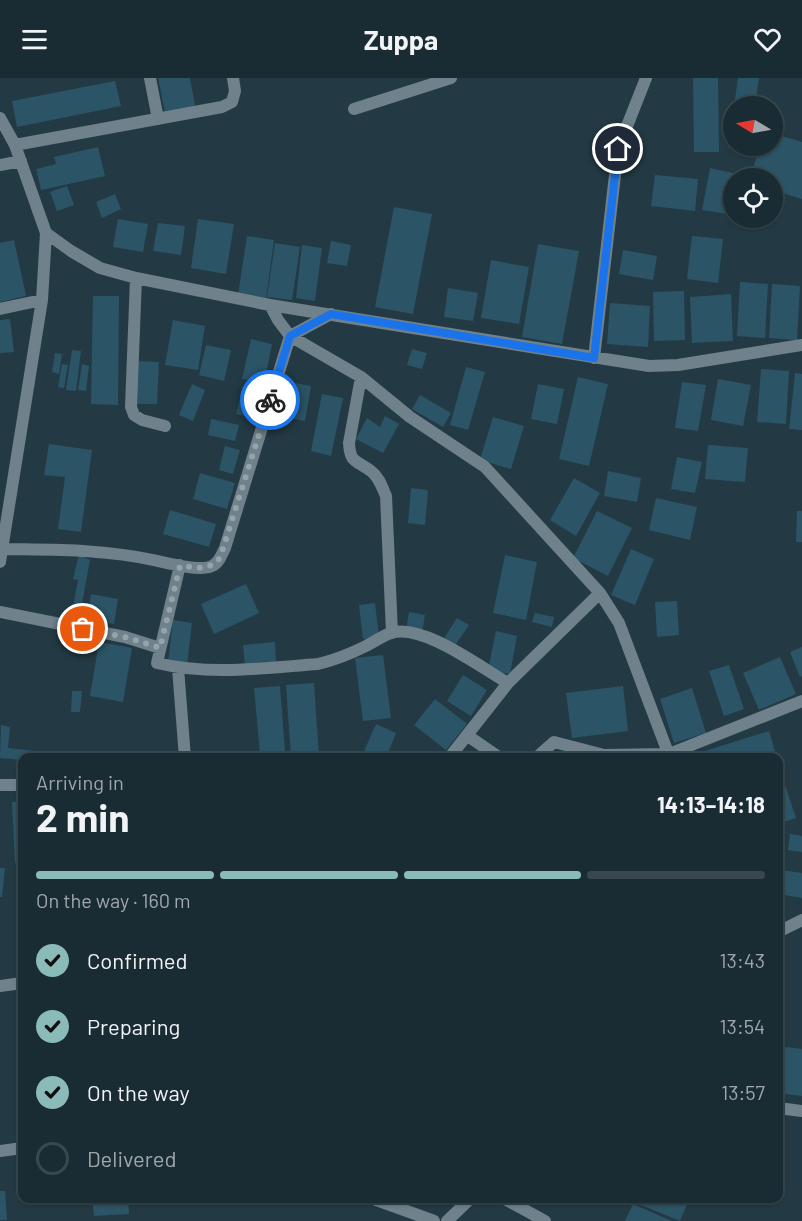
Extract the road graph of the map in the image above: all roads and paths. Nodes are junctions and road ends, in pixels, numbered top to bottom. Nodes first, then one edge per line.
1 (150, 78) edge
2 (233, 78) edge
3 (451, 78) edge
4 (646, 78) edge
5 (354, 109) dead end
6 (0, 118) edge
7 (158, 120) junction
8 (15, 145) junction
9 (21, 161) junction
10 (0, 165) edge
11 (46, 232) junction
12 (136, 278) junction
13 (42, 300) junction
14 (270, 304) junction
15 (0, 309) edge
16 (331, 314) junction
17 (290, 336) junction
18 (802, 345) edge
19 (594, 358) junction
20 (361, 376) junction
21 (165, 426) dead end
22 (2, 549) junction
23 (0, 562) edge
24 (180, 566) junction
25 (600, 593) junction
26 (0, 612) edge
27 (392, 633) junction
28 (160, 648) junction
29 (178, 668) junction
30 (508, 683) junction
31 (802, 701) edge
32 (468, 736) junction
33 (185, 753) edge
34 (453, 753) edge
35 (493, 753) edge
36 (542, 753) edge
37 (596, 753) edge
38 (668, 753) edge
39 (676, 753) edge
40 (0, 784) edge
41 (18, 785) edge
42 (802, 920) edge
43 (783, 930) edge
44 (18, 984) edge
45 (0, 986) edge
46 (783, 1109) edge
47 (802, 1111) edge
48 (18, 1149) edge
49 (0, 1151) edge
50 (385, 1203) edge
51 (466, 1203) edge
52 (512, 1203) edge
53 (434, 1221) edge
54 (447, 1221) edge
55 (545, 1221) edge

1 - 7 street
2 - 7 street
3 - 5 street
4 - 19 street
6 - 8 street
7 - 8 street
8 - 9 street
9 - 10 street
9 - 11 street
11 - 12 street
11 - 13 street
12 - 14 street
12 - 21 street
13 - 15 street
13 - 22 street
14 - 16 street
14 - 17 street
16 - 17 street
16 - 19 street
17 - 20 street
17 - 24 street
18 - 19 street
20 - 25 street
20 - 27 street
22 - 23 street
22 - 24 street
24 - 28 street
25 - 30 street
25 - 38 street
26 - 28 street
27 - 29 street
27 - 30 street
28 - 29 street
29 - 33 street
30 - 32 street
31 - 39 street
32 - 34 street
32 - 35 street
36 - 37 street
40 - 41 street
42 - 43 street
44 - 45 street
46 - 47 street
48 - 49 street
50 - 53 street
51 - 54 street
52 - 55 street

